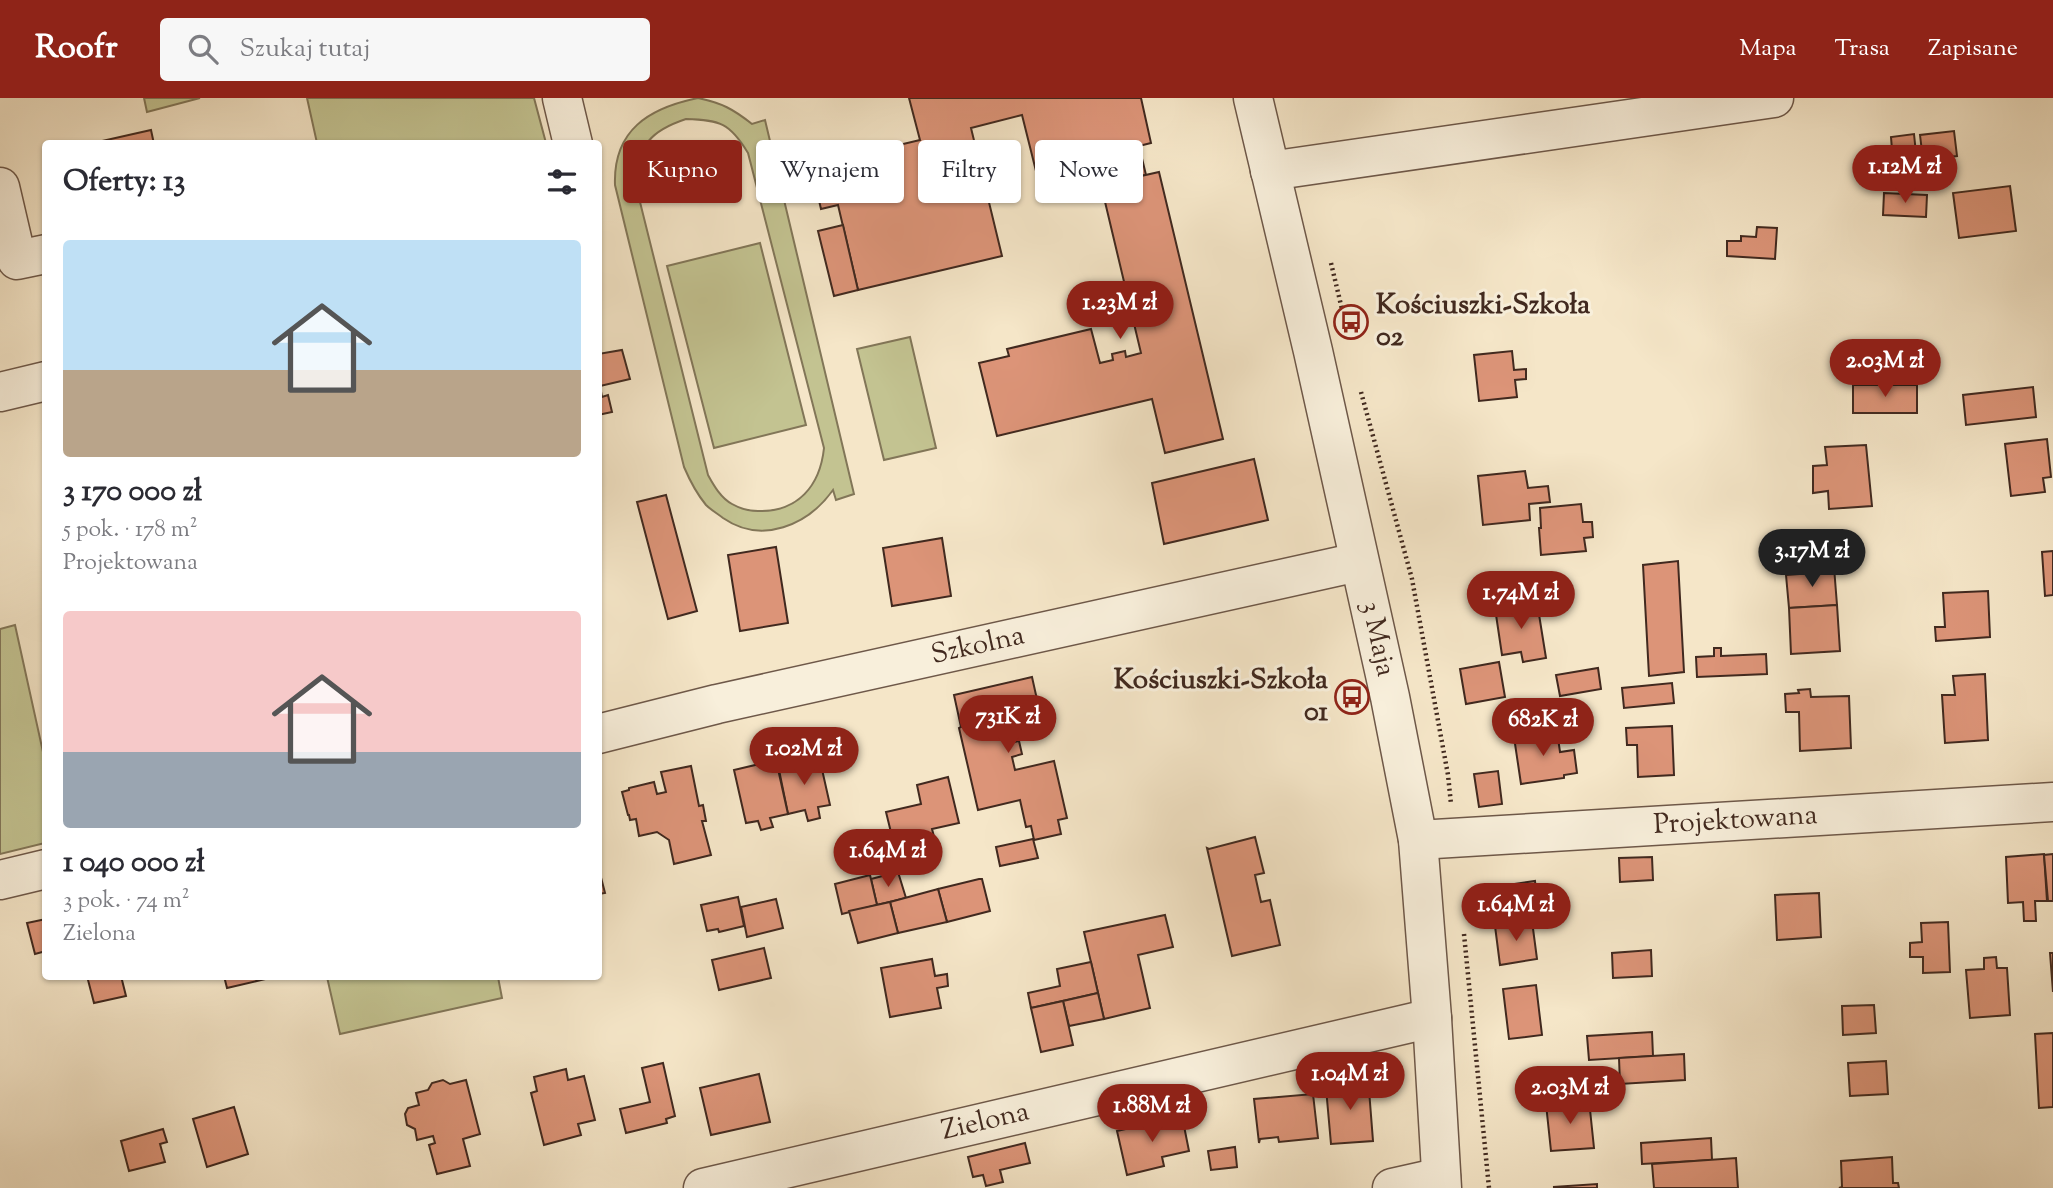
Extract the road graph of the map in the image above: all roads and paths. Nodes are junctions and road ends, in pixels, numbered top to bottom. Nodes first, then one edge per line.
1 (562, 98) edge
2 (1253, 98) edge
3 (1774, 98) edge
4 (572, 140) edge
5 (1270, 171) junction
6 (0, 187) edge
7 (21, 260) edge
8 (42, 382) edge
9 (0, 392) edge
10 (1358, 562) junction
11 (602, 733) edge
12 (2053, 802) edge
13 (1418, 840) junction
14 (42, 870) edge
15 (0, 880) edge
16 (1432, 1018) junction
17 (1441, 1183) edge
18 (703, 1188) edge
19 (1392, 1188) edge

1 - 4 street
2 - 5 street, 3 Maja
3 - 5 street
5 - 10 street, 3 Maja
6 - 7 street
8 - 9 street
10 - 11 street, Szkolna
10 - 13 street, 3 Maja
12 - 13 street, Projektowana
13 - 16 street, 3 Maja
14 - 15 street
16 - 17 street, 3 Maja
16 - 18 street, Zielona
17 - 19 street

